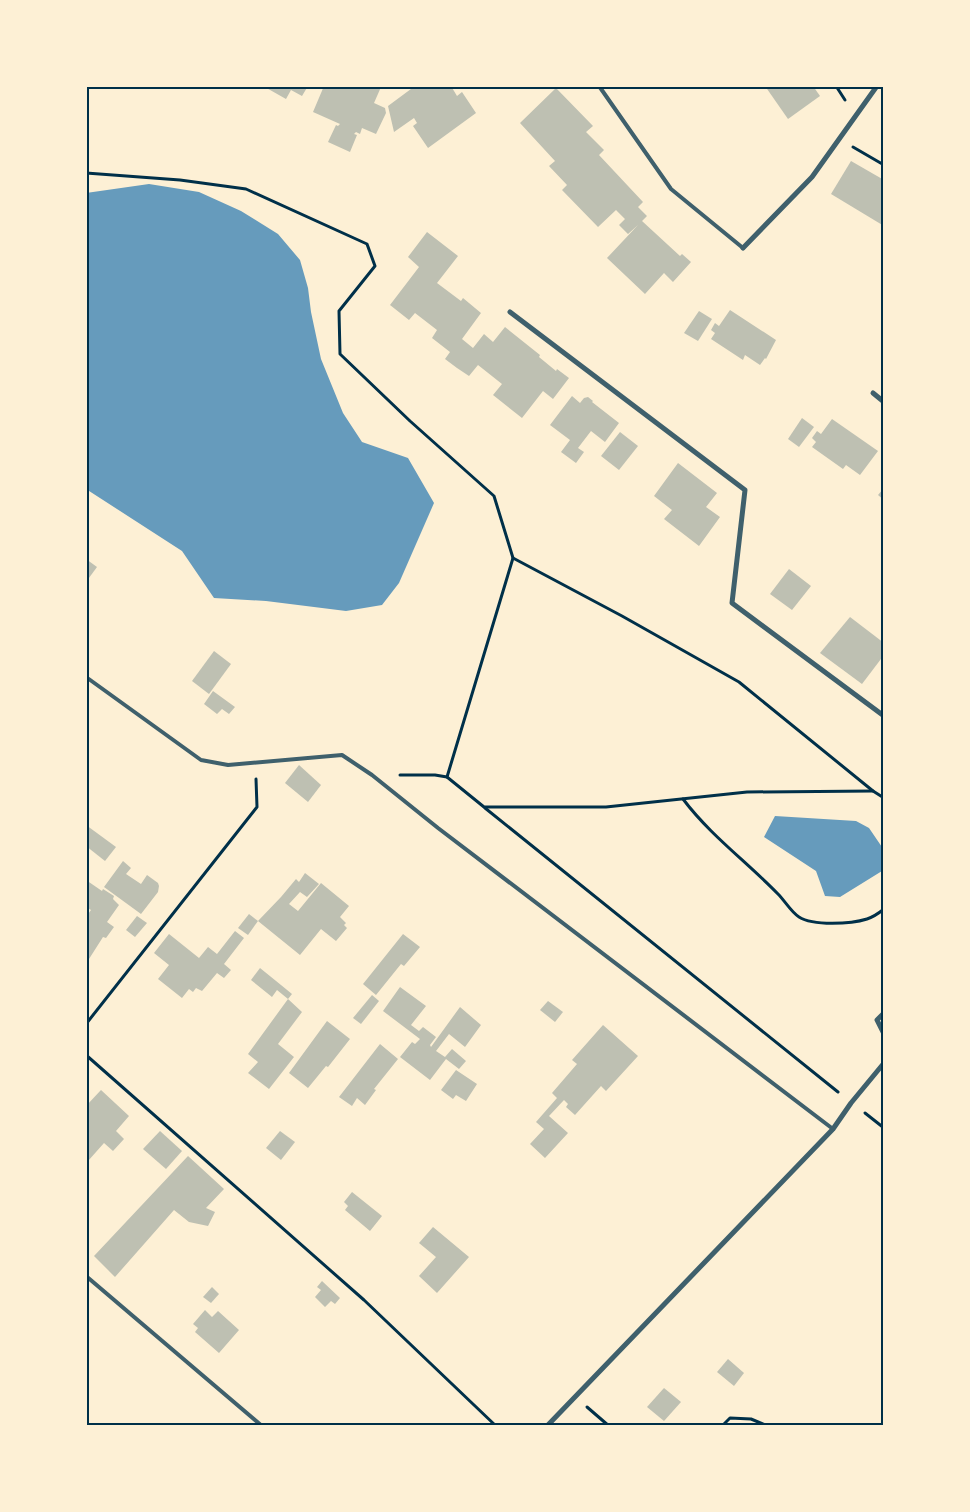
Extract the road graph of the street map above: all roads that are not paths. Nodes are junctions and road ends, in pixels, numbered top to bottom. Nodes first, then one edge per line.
1 (599, 86) edge
2 (877, 86) edge
3 (743, 248) joint
4 (510, 312) dead end
5 (873, 393) dead end
6 (884, 402) edge
7 (86, 677) edge
8 (884, 716) edge
9 (884, 1013) edge
10 (884, 1034) edge
11 (884, 1063) edge
12 (834, 1129) junction
13 (86, 1276) edge
14 (262, 1426) edge
15 (547, 1426) edge

1 - 3 lane
2 - 3 street
4 - 8 street
5 - 6 street
7 - 12 lane
9 - 10 street
11 - 12 street
12 - 15 street
13 - 14 lane

